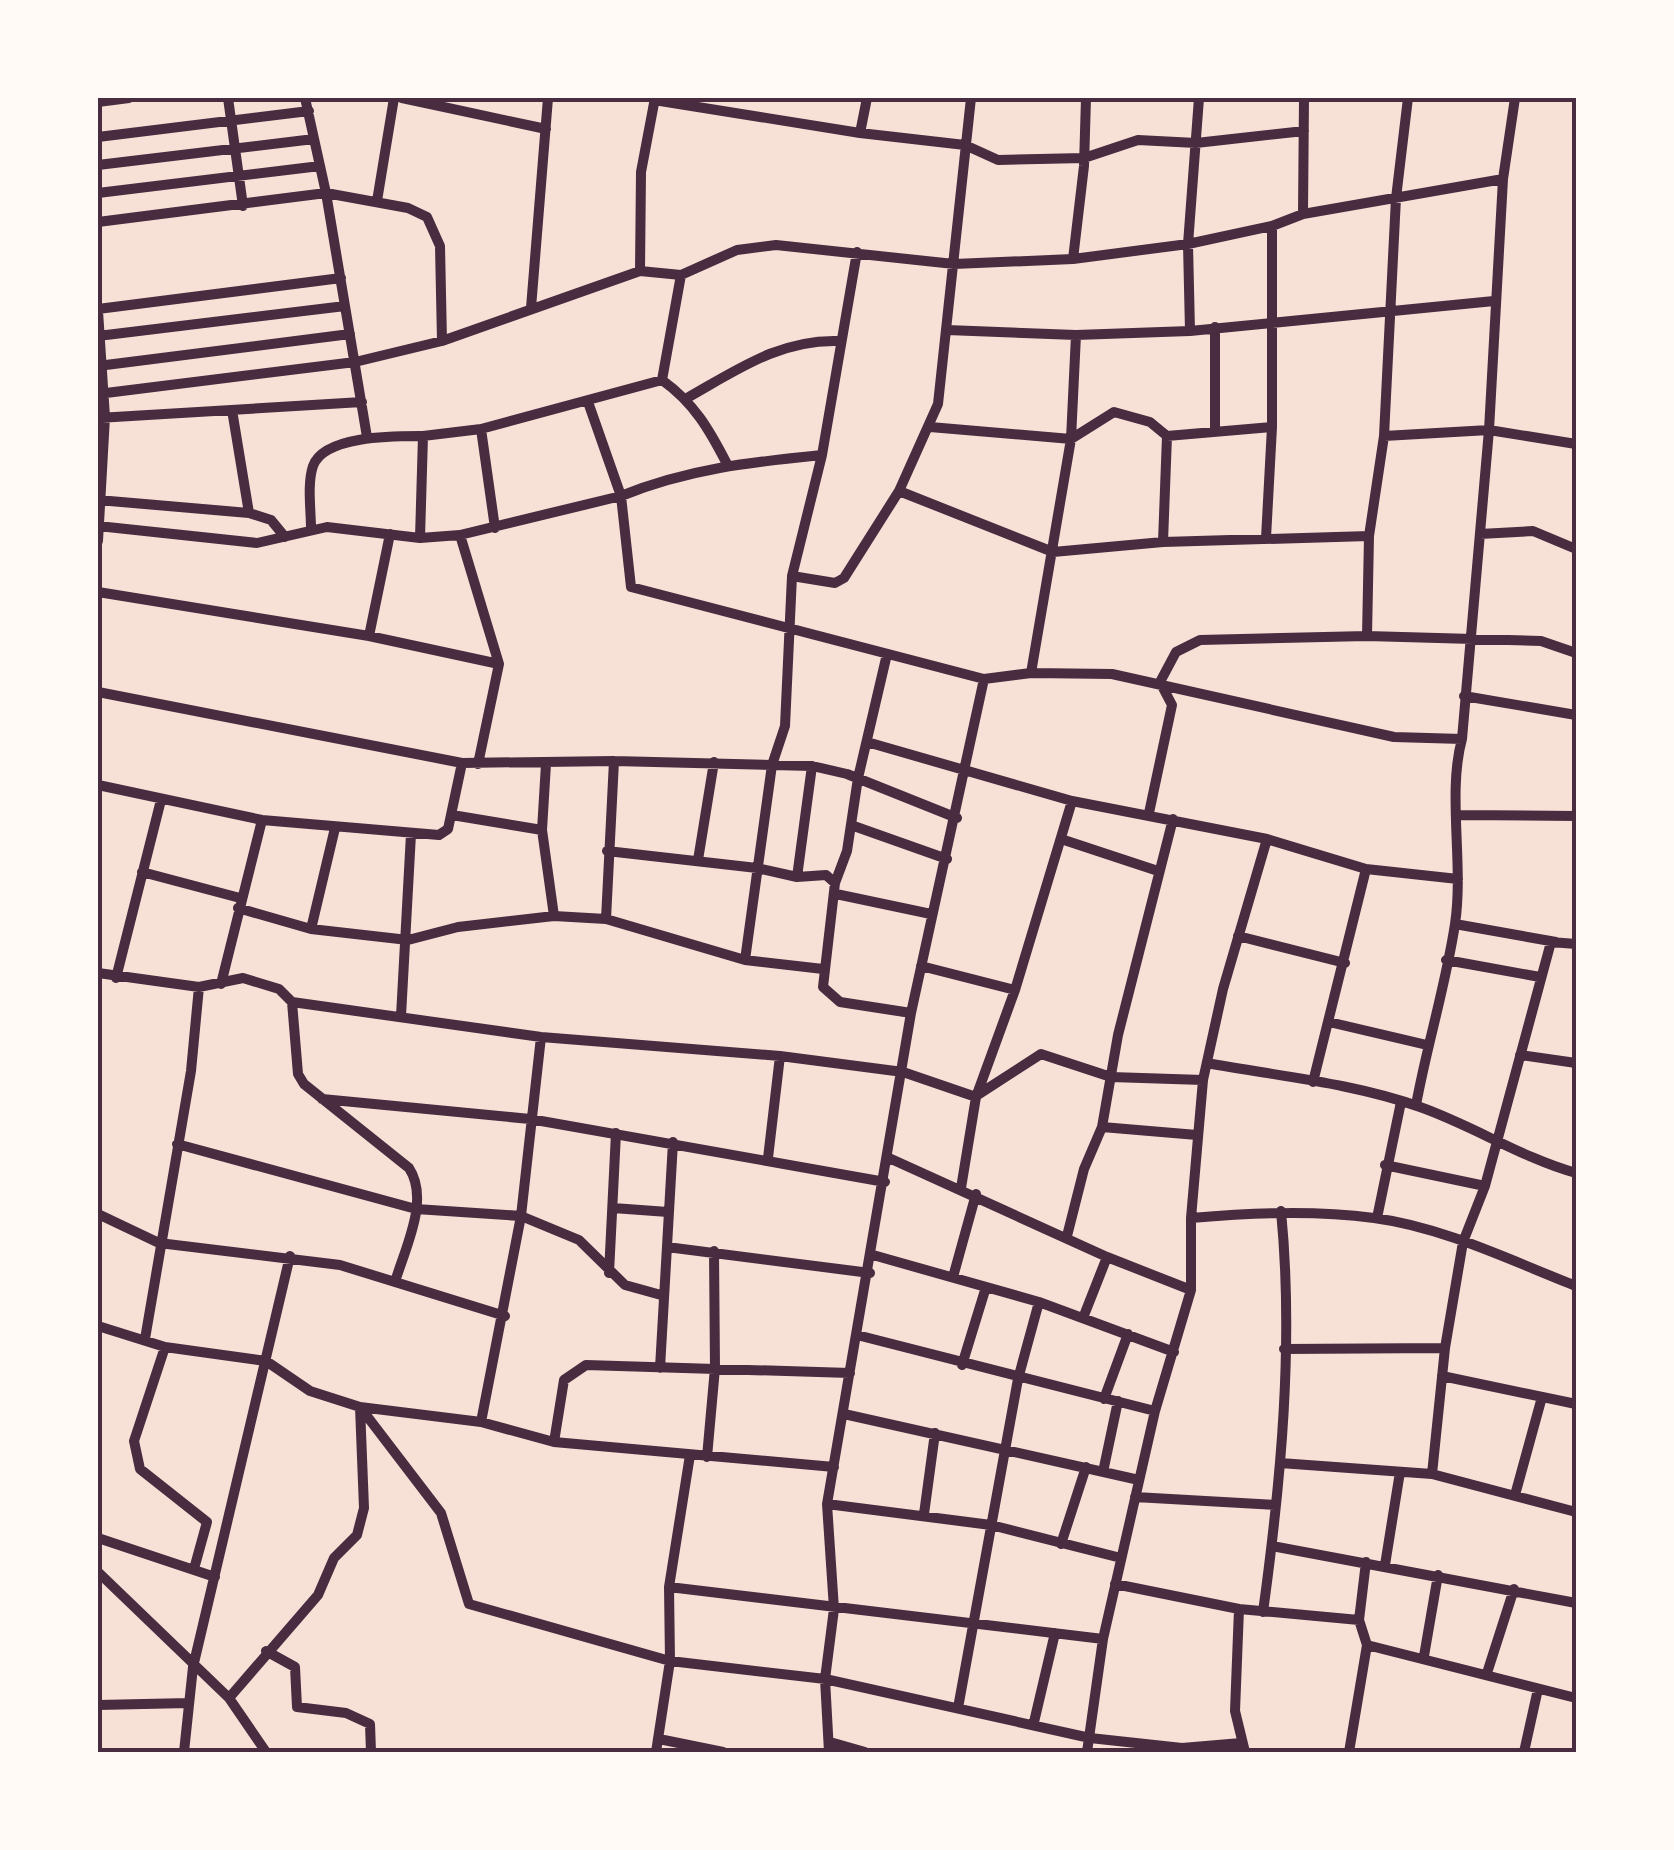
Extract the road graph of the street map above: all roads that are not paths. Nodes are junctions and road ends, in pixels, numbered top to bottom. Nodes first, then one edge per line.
1 (128, 98) edge
2 (228, 98) edge
3 (305, 98) edge
4 (398, 98) edge
5 (548, 98) edge
6 (867, 98) edge
7 (971, 98) edge
8 (1086, 98) edge
9 (1199, 98) edge
10 (1304, 98) edge
11 (1408, 98) edge
12 (1515, 98) edge
13 (655, 99) edge
14 (98, 102) edge
15 (309, 111) junction
16 (232, 121) junction
17 (546, 128) junction
18 (1304, 131) junction
19 (860, 134) junction
20 (98, 138) edge
21 (314, 139) junction
22 (1196, 142) junction
23 (965, 145) junction
24 (234, 149) junction
25 (1084, 158) junction
26 (98, 165) edge
27 (320, 166) junction
28 (238, 176) junction
29 (1503, 179) junction
30 (326, 192) junction
31 (98, 194) edge
32 (1396, 198) junction
33 (376, 201) junction
34 (243, 206) junction
35 (1303, 214) junction
36 (98, 222) edge
37 (1272, 226) junction
38 (1188, 244) junction
39 (857, 252) junction
40 (1074, 258) junction
41 (954, 264) junction
42 (640, 271) junction
43 (681, 275) junction
44 (340, 278) junction
45 (1494, 301) junction
46 (345, 306) junction
47 (531, 308) junction
48 (1392, 308) junction
49 (98, 310) edge
50 (1272, 321) junction
51 (1216, 327) junction
52 (947, 330) junction
53 (1190, 331) junction
54 (350, 334) junction
55 (1076, 335) junction
56 (98, 336) edge
57 (442, 340) junction
58 (840, 341) junction
59 (355, 362) junction
60 (100, 365) edge
61 (662, 380) junction
62 (100, 394) edge
63 (687, 398) junction
64 (362, 402) junction
65 (588, 402) junction
66 (232, 410) junction
67 (101, 418) edge
68 (930, 427) junction
69 (1272, 427) junction
70 (481, 430) junction
71 (1215, 430) junction
72 (1489, 430) junction
73 (423, 436) junction
74 (1167, 436) junction
75 (1384, 436) junction
76 (367, 438) junction
77 (1071, 440) junction
78 (1576, 444) edge
79 (822, 456) junction
80 (727, 464) junction
81 (900, 491) junction
82 (621, 496) junction
83 (100, 501) edge
84 (249, 513) junction
85 (99, 526) edge
86 (496, 528) junction
87 (311, 529) junction
88 (390, 534) junction
89 (1480, 534) junction
90 (460, 535) junction
91 (1369, 536) junction
92 (286, 537) junction
93 (420, 538) junction
94 (1266, 538) junction
95 (98, 541) edge
96 (1163, 542) junction
97 (1576, 549) edge
98 (1053, 552) junction
99 (792, 576) junction
100 (98, 592) edge
101 (786, 628) junction
102 (370, 636) junction
103 (1367, 636) junction
104 (1469, 639) junction
105 (1576, 653) edge
106 (887, 654) junction
107 (499, 664) junction
108 (1031, 673) junction
109 (984, 679) junction
110 (1160, 682) junction
111 (98, 692) edge
112 (1464, 696) junction
113 (1576, 715) edge
114 (1462, 739) junction
115 (867, 742) junction
116 (614, 760) junction
117 (462, 762) junction
118 (714, 762) junction
119 (478, 764) junction
120 (546, 764) junction
121 (772, 765) junction
122 (812, 766) junction
123 (966, 771) junction
124 (858, 778) junction
125 (98, 785) edge
126 (161, 800) junction
127 (1072, 801) junction
128 (1149, 813) junction
129 (452, 815) junction
130 (1459, 815) junction
131 (1576, 816) edge
132 (957, 818) junction
133 (262, 820) junction
134 (1173, 820) junction
135 (851, 826) junction
136 (335, 828) junction
137 (542, 830) junction
138 (411, 834) junction
139 (1061, 839) junction
140 (1267, 839) junction
141 (607, 851) junction
142 (946, 858) junction
143 (698, 860) junction
144 (758, 868) junction
145 (1366, 870) junction
146 (1158, 871) junction
147 (142, 872) junction
148 (797, 877) junction
149 (1458, 879) junction
150 (835, 888) junction
151 (239, 903) junction
152 (931, 914) junction
153 (554, 916) junction
154 (606, 919) junction
155 (1455, 924) junction
156 (311, 929) junction
157 (1238, 936) junction
158 (408, 940) junction
159 (1551, 942) junction
160 (1576, 944) edge
161 (744, 960) junction
162 (1446, 960) junction
163 (1345, 963) junction
164 (921, 966) junction
165 (823, 970) junction
166 (98, 973) edge
167 (1540, 977) junction
168 (116, 978) junction
169 (221, 984) junction
170 (198, 987) junction
171 (1015, 990) junction
172 (292, 1002) junction
173 (911, 1014) junction
174 (401, 1016) junction
175 (1329, 1022) junction
176 (540, 1037) junction
177 (1427, 1045) junction
178 (1520, 1054) junction
179 (780, 1056) junction
180 (1207, 1063) junction
181 (1576, 1063) edge
182 (903, 1072) junction
183 (1110, 1077) junction
184 (1203, 1080) junction
185 (1313, 1082) junction
186 (976, 1097) junction
187 (322, 1099) junction
188 (1401, 1102) junction
189 (1416, 1105) junction
190 (530, 1119) junction
191 (1102, 1127) junction
192 (616, 1133) junction
193 (1196, 1134) junction
194 (1498, 1138) junction
195 (672, 1142) junction
196 (178, 1144) junction
197 (768, 1158) junction
198 (889, 1158) junction
199 (1385, 1165) junction
200 (1576, 1173) edge
201 (885, 1182) junction
202 (1484, 1186) junction
203 (961, 1188) junction
204 (976, 1194) junction
205 (614, 1208) junction
206 (416, 1209) junction
207 (1281, 1211) junction
208 (668, 1212) junction
209 (98, 1214) edge
210 (522, 1216) junction
211 (1191, 1218) junction
212 (1377, 1218) junction
213 (1067, 1236) junction
214 (1464, 1242) junction
215 (159, 1243) junction
216 (666, 1247) junction
217 (714, 1251) junction
218 (873, 1255) junction
219 (290, 1256) junction
220 (1107, 1257) junction
221 (870, 1273) junction
222 (610, 1274) junction
223 (953, 1277) junction
224 (395, 1282) junction
225 (1576, 1286) edge
226 (986, 1287) junction
227 (1191, 1290) junction
228 (661, 1294) junction
229 (1038, 1302) junction
230 (505, 1316) junction
231 (1083, 1318) junction
232 (98, 1326) edge
233 (1128, 1334) junction
234 (857, 1335) junction
235 (145, 1339) junction
236 (165, 1347) junction
237 (1445, 1348) junction
238 (1284, 1349) junction
239 (1174, 1352) junction
240 (266, 1362) junction
241 (962, 1365) junction
242 (660, 1368) junction
243 (715, 1368) junction
244 (850, 1373) junction
245 (1442, 1376) junction
246 (1018, 1379) junction
247 (1542, 1397) junction
248 (1104, 1399) junction
249 (1118, 1402) junction
250 (1576, 1404) edge
251 (360, 1407) junction
252 (1155, 1411) junction
253 (844, 1414) junction
254 (481, 1422) junction
255 (935, 1433) junction
256 (554, 1442) junction
257 (1007, 1449) junction
258 (690, 1455) junction
259 (708, 1457) junction
260 (1280, 1463) junction
261 (834, 1467) junction
262 (1086, 1467) junction
263 (1102, 1472) junction
264 (1400, 1472) junction
265 (1432, 1474) junction
266 (1139, 1480) junction
267 (1514, 1495) junction
268 (1135, 1497) junction
269 (827, 1504) junction
270 (1275, 1506) junction
271 (1576, 1512) edge
272 (924, 1514) junction
273 (991, 1525) junction
274 (98, 1538) edge
275 (1061, 1544) junction
276 (1272, 1546) junction
277 (1121, 1558) junction
278 (1366, 1562) junction
279 (1385, 1566) junction
280 (194, 1568) junction
281 (98, 1572) edge
282 (1438, 1575) junction
283 (215, 1576) junction
284 (1115, 1584) junction
285 (670, 1588) junction
286 (1514, 1589) junction
287 (1576, 1603) edge
288 (834, 1609) junction
289 (1239, 1609) junction
290 (1262, 1612) junction
291 (1359, 1620) junction
292 (974, 1623) junction
293 (1054, 1633) junction
294 (1102, 1639) junction
295 (1366, 1646) junction
296 (266, 1651) junction
297 (1424, 1656) junction
298 (670, 1661) junction
299 (192, 1666) junction
300 (1487, 1673) junction
301 (825, 1679) junction
302 (1538, 1690) junction
303 (229, 1698) junction
304 (1576, 1698) edge
305 (189, 1703) junction
306 (98, 1706) edge
307 (958, 1708) junction
308 (1034, 1722) junction
309 (1090, 1738) junction
310 (660, 1740) junction
311 (830, 1747) edge
312 (1243, 1748) edge
313 (184, 1752) edge
314 (266, 1752) edge
315 (371, 1752) edge
316 (656, 1752) edge
317 (724, 1752) edge
318 (865, 1752) edge
319 (1087, 1752) edge
320 (1348, 1752) edge
321 (1524, 1752) edge

1 - 14 street
2 - 16 street
3 - 15 street
4 - 17 street
4 - 33 street
5 - 17 street
6 - 19 street
7 - 23 street
8 - 25 street
9 - 22 street
10 - 18 street
11 - 32 street
12 - 29 street
13 - 19 street
13 - 42 street
15 - 16 street
15 - 21 street
16 - 20 street
16 - 24 street
17 - 47 street
18 - 22 street
18 - 35 street
19 - 23 street
21 - 24 street
21 - 27 street
22 - 25 street
22 - 38 street
23 - 25 street
23 - 41 street
24 - 26 street
24 - 28 street
25 - 40 street
27 - 28 street
27 - 30 street
28 - 31 street
28 - 34 street
29 - 32 street
29 - 45 street
30 - 33 street
30 - 34 street
30 - 44 street
32 - 35 street
32 - 48 street
33 - 57 street
34 - 36 street
35 - 37 street
37 - 38 street
37 - 50 street
38 - 40 street
38 - 53 street
39 - 41 street
39 - 43 street
39 - 58 street
40 - 41 street
41 - 52 street
42 - 43 street
42 - 47 street
43 - 61 street
44 - 46 street
44 - 49 street
45 - 48 street
45 - 72 street
46 - 54 street
46 - 56 street
47 - 57 street
48 - 50 street
48 - 75 street
49 - 56 street
50 - 51 street
50 - 69 street
51 - 53 street
51 - 71 street
52 - 55 street
52 - 68 street
53 - 55 street
54 - 59 street
54 - 60 street
55 - 77 street
56 - 60 street
57 - 59 street
58 - 63 street
58 - 79 street
59 - 62 street
59 - 64 street
60 - 62 street
61 - 63 street
61 - 65 street
62 - 67 street
63 - 80 street
64 - 66 street
64 - 76 street
65 - 70 street
65 - 82 street
66 - 67 street
66 - 84 street
67 - 83 street
68 - 77 street
68 - 81 street
69 - 71 street
69 - 94 street
70 - 73 street
70 - 86 street
71 - 74 street
72 - 75 street
72 - 78 street
72 - 89 street
73 - 76 street
73 - 93 street
74 - 77 street
74 - 96 street
75 - 91 street
76 - 87 street
77 - 98 street
79 - 80 street
79 - 99 street
80 - 82 street
81 - 98 street
81 - 99 street
82 - 86 street
82 - 101 street
83 - 84 street
83 - 85 street
84 - 92 street
85 - 92 street
85 - 95 street
86 - 90 street
87 - 88 street
87 - 92 street
88 - 93 street
88 - 102 street
89 - 97 street
89 - 104 street
90 - 93 street
90 - 107 street
91 - 94 street
91 - 103 street
94 - 96 street
96 - 98 street
98 - 108 street
99 - 101 street
100 - 102 street
101 - 106 street
101 - 121 street
102 - 107 street
103 - 104 street
103 - 110 street
104 - 105 street
104 - 112 street
106 - 109 street
106 - 115 street
107 - 119 street
108 - 109 street
108 - 110 street
109 - 123 street
110 - 114 street
110 - 128 street
111 - 117 street
112 - 113 street
112 - 114 street
114 - 130 street
115 - 123 street
115 - 124 street
116 - 118 street
116 - 120 street
116 - 141 street
117 - 119 street
117 - 129 street
118 - 121 street
118 - 143 street
119 - 120 street
120 - 137 street
121 - 122 street
121 - 144 street
122 - 124 street
122 - 148 street
123 - 127 street
123 - 132 street
124 - 132 street
124 - 135 street
125 - 126 street
126 - 133 street
126 - 147 street
127 - 128 street
127 - 139 street
128 - 134 street
129 - 137 street
129 - 138 street
130 - 131 street
130 - 149 street
132 - 142 street
133 - 136 street
133 - 151 street
134 - 140 street
134 - 146 street
135 - 142 street
135 - 150 street
136 - 138 street
136 - 156 street
137 - 153 street
138 - 158 street
139 - 146 street
139 - 171 street
140 - 145 street
140 - 157 street
141 - 143 street
141 - 154 street
142 - 152 street
143 - 144 street
144 - 148 street
144 - 161 street
145 - 149 street
145 - 163 street
146 - 183 street
147 - 151 street
147 - 168 street
148 - 150 street
149 - 155 street
150 - 152 street
150 - 165 street
151 - 156 street
151 - 169 street
152 - 164 street
153 - 154 street
153 - 158 street
154 - 161 street
155 - 159 street
155 - 162 street
156 - 158 street
157 - 163 street
157 - 180 street
158 - 174 street
159 - 160 street
159 - 167 street
161 - 165 street
162 - 167 street
162 - 177 street
163 - 175 street
164 - 171 street
164 - 173 street
165 - 173 street
166 - 168 street
167 - 178 street
168 - 170 street
169 - 170 street
169 - 172 street
170 - 196 street
171 - 186 street
172 - 174 street
172 - 187 street
173 - 182 street
174 - 176 street
175 - 177 street
175 - 185 street
176 - 179 street
176 - 190 street
177 - 189 street
178 - 181 street
178 - 194 street
179 - 182 street
179 - 197 street
180 - 184 street
180 - 185 street
182 - 186 street
182 - 198 street
183 - 184 street
183 - 186 street
183 - 191 street
184 - 193 street
185 - 188 street
186 - 203 street
187 - 190 street
187 - 206 street
188 - 189 street
188 - 199 street
189 - 194 street
190 - 192 street
190 - 210 street
191 - 193 street
191 - 213 street
192 - 195 street
192 - 205 street
193 - 211 street
194 - 200 street
194 - 202 street
195 - 197 street
195 - 208 street
196 - 206 street
196 - 215 street
197 - 201 street
198 - 201 street
198 - 203 street
199 - 202 street
199 - 212 street
201 - 218 street
202 - 214 street
203 - 204 street
204 - 213 street
204 - 223 street
205 - 208 street
205 - 222 street
206 - 210 street
206 - 224 street
207 - 211 street
207 - 212 street
207 - 238 street
208 - 216 street
209 - 215 street
210 - 222 street
210 - 230 street
211 - 227 street
212 - 214 street
213 - 220 street
214 - 225 street
214 - 237 street
215 - 219 street
215 - 235 street
216 - 217 street
216 - 228 street
217 - 221 street
217 - 243 street
218 - 221 street
218 - 223 street
219 - 224 street
219 - 240 street
220 - 227 street
220 - 231 street
221 - 234 street
222 - 228 street
223 - 226 street
224 - 230 street
226 - 229 street
226 - 241 street
227 - 239 street
228 - 242 street
229 - 231 street
229 - 246 street
230 - 254 street
231 - 233 street
232 - 235 street
233 - 239 street
233 - 248 street
234 - 241 street
234 - 244 street
235 - 236 street
236 - 240 street
236 - 280 street
237 - 238 street
237 - 245 street
238 - 260 street
239 - 252 street
240 - 251 street
240 - 283 street
241 - 246 street
242 - 243 street
242 - 256 street
243 - 244 street
243 - 259 street
244 - 253 street
245 - 247 street
245 - 265 street
246 - 248 street
246 - 257 street
247 - 250 street
247 - 267 street
248 - 249 street
249 - 252 street
249 - 263 street
251 - 254 street
251 - 296 street
251 - 298 street
252 - 266 street
253 - 255 street
253 - 261 street
254 - 256 street
255 - 257 street
255 - 272 street
256 - 258 street
257 - 262 street
257 - 273 street
258 - 259 street
258 - 285 street
259 - 261 street
260 - 264 street
260 - 270 street
261 - 269 street
262 - 263 street
262 - 275 street
263 - 266 street
264 - 265 street
264 - 279 street
265 - 267 street
266 - 268 street
267 - 271 street
268 - 270 street
268 - 277 street
269 - 272 street
269 - 288 street
270 - 276 street
272 - 273 street
273 - 275 street
273 - 292 street
274 - 280 street
275 - 277 street
276 - 278 street
276 - 290 street
277 - 284 street
278 - 279 street
278 - 291 street
279 - 282 street
280 - 283 street
281 - 299 street
282 - 286 street
282 - 297 street
283 - 299 street
284 - 289 street
284 - 294 street
285 - 288 street
285 - 298 street
286 - 287 street
286 - 300 street
288 - 292 street
288 - 301 street
289 - 290 street
289 - 312 street
290 - 291 street
291 - 295 street
292 - 293 street
292 - 307 street
293 - 294 street
293 - 308 street
294 - 309 street
295 - 297 street
295 - 320 street
296 - 303 street
296 - 315 street
297 - 300 street
298 - 301 street
298 - 310 street
299 - 303 street
299 - 305 street
300 - 302 street
301 - 307 street
301 - 311 street
302 - 304 street
302 - 321 street
303 - 314 street
305 - 306 street
305 - 313 street
307 - 308 street
308 - 309 street
309 - 312 street
309 - 319 street
310 - 316 street
310 - 317 street
311 - 318 street

